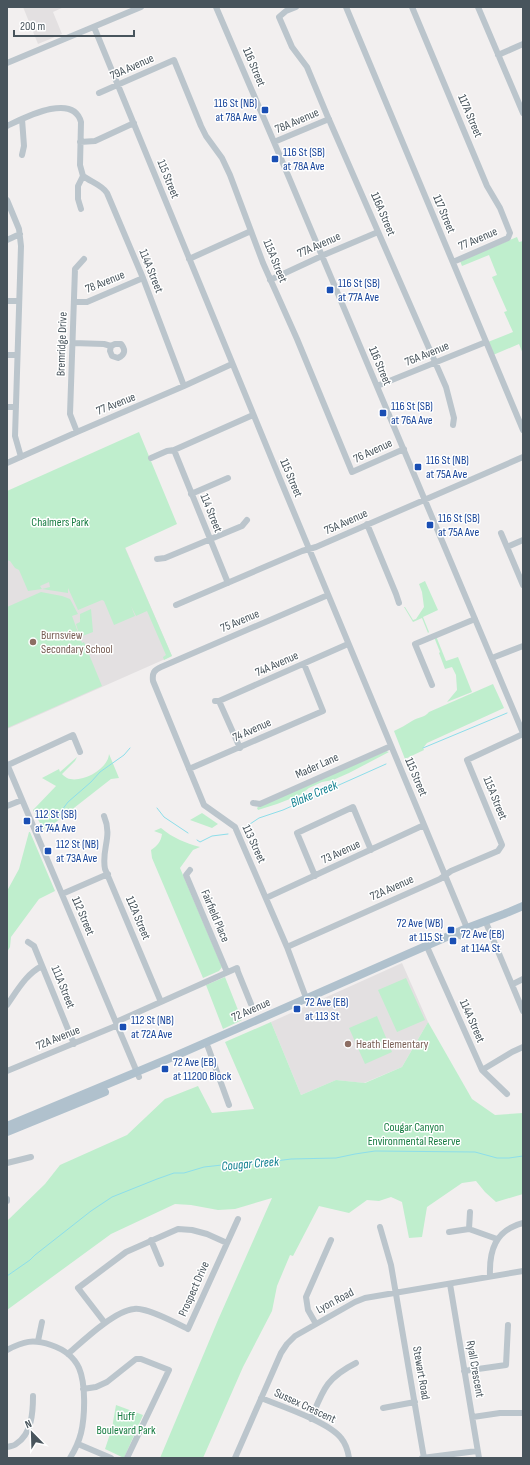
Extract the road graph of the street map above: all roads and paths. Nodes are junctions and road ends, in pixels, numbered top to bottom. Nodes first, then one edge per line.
1 (141, 7) edge
2 (216, 7) edge
3 (296, 7) edge
4 (346, 7) edge
5 (412, 7) edge
6 (478, 7) edge
7 (94, 27) junction
8 (523, 44) edge
9 (498, 55) junction
10 (174, 60) joint
11 (7, 63) edge
12 (118, 85) junction
13 (99, 93) dead end
14 (523, 113) edge
15 (22, 119) junction
16 (329, 119) junction
17 (134, 123) junction
18 (7, 126) edge
19 (80, 142) junction
20 (274, 142) junction
21 (22, 155) dead end
22 (83, 176) junction
23 (7, 200) edge
24 (80, 209) dead end
25 (251, 232) junction
26 (378, 232) junction
27 (510, 233) joint
28 (20, 234) junction
29 (7, 240) edge
30 (322, 256) junction
31 (84, 259) dead end
32 (189, 259) junction
33 (452, 262) junction
34 (143, 278) junction
35 (270, 280) junction
36 (7, 301) edge
37 (19, 301) junction
38 (74, 302) junction
39 (486, 342) junction
40 (73, 343) junction
41 (111, 346) dead end
42 (7, 355) edge
43 (17, 355) junction
44 (435, 363) junction
45 (232, 364) junction
46 (184, 386) junction
47 (377, 386) junction
48 (7, 407) edge
49 (16, 407) junction
50 (253, 415) junction
51 (453, 425) dead end
52 (523, 430) edge
53 (77, 432) junction
54 (404, 449) junction
55 (174, 450) junction
56 (21, 457) junction
57 (523, 457) edge
58 (151, 458) dead end
59 (7, 463) edge
60 (352, 472) joint
61 (228, 478) dead end
62 (191, 494) junction
63 (425, 500) junction
64 (247, 520) dead end
65 (367, 524) junction
66 (501, 533) dead end
67 (210, 539) junction
68 (523, 540) edge
69 (507, 547) junction
70 (309, 549) junction
71 (157, 559) dead end
72 (228, 583) junction
73 (523, 585) edge
74 (328, 595) junction
75 (399, 603) dead end
76 (176, 605) dead end
77 (475, 619) junction
78 (348, 644) junction
79 (523, 646) edge
80 (492, 658) junction
81 (304, 664) junction
82 (161, 667) joint
83 (432, 685) dead end
84 (523, 734) edge
85 (391, 746) junction
86 (240, 748) junction
87 (80, 752) dead end
88 (7, 765) edge
89 (189, 769) junction
90 (22, 800) junction
91 (253, 803) dead end
92 (7, 806) edge
93 (104, 816) dead end
94 (424, 825) junction
95 (502, 845) joint
96 (371, 850) junction
97 (190, 870) dead end
98 (108, 874) junction
99 (315, 876) junction
100 (445, 876) junction
101 (62, 894) junction
102 (266, 898) junction
103 (523, 906) edge
104 (504, 914) junction
105 (487, 925) junction
106 (467, 928) junction
107 (460, 936) junction
108 (28, 942) dead end
109 (287, 947) junction
110 (428, 949) junction
111 (42, 966) junction
112 (227, 972) junction
113 (523, 979) edge
114 (513, 984) junction
115 (307, 1000) junction
116 (161, 1002) junction
117 (251, 1004) dead end
118 (7, 1005) edge
119 (523, 1011) edge
120 (117, 1024) junction
121 (74, 1044) junction
122 (208, 1047) junction
123 (523, 1048) edge
124 (482, 1070) junction
125 (7, 1071) edge
126 (138, 1075) junction
127 (507, 1094) dead end
128 (229, 1105) dead end
129 (7, 1126) edge
130 (7, 1132) edge
131 (31, 1157) dead end
132 (7, 1163) edge
133 (470, 1212) dead end
134 (238, 1219) dead end
135 (523, 1223) edge
136 (380, 1227) dead end
137 (469, 1229) junction
138 (449, 1232) dead end
139 (497, 1239) junction
140 (151, 1240) junction
141 (331, 1240) dead end
142 (227, 1243) junction
143 (161, 1264) dead end
144 (523, 1271) edge
145 (490, 1276) junction
146 (450, 1284) junction
147 (395, 1293) junction
148 (42, 1322) dead end
149 (105, 1323) junction
150 (316, 1324) junction
151 (508, 1325) dead end
152 (38, 1341) junction
153 (7, 1350) edge
154 (68, 1354) junction
155 (356, 1363) dead end
156 (464, 1371) junction
157 (83, 1389) junction
158 (33, 1396) dead end
159 (261, 1398) junction
160 (415, 1402) junction
161 (383, 1408) dead end
162 (523, 1413) edge
163 (472, 1417) junction
164 (311, 1419) junction
165 (78, 1444) junction
166 (7, 1447) edge
167 (477, 1450) junction
168 (70, 1458) edge
169 (111, 1458) edge
170 (127, 1458) edge
171 (235, 1458) edge
172 (349, 1458) edge
173 (423, 1458) edge
174 (479, 1458) edge

1 - 7 street
2 - 20 street, 116 Street
3 - 16 street, 116A Street
4 - 33 street, 117 Street
5 - 27 street, 117A Street
6 - 9 street
7 - 11 street
7 - 12 street, 115 Street
8 - 9 street
9 - 14 street
10 - 12 street, 79A Avenue
10 - 25 street, 115A Street
12 - 13 street, 79A Avenue
12 - 17 street, 115 Street
15 - 18 street
15 - 19 street
15 - 21 street
16 - 20 street, 78A Avenue
16 - 26 street, 116A Street
17 - 19 street
17 - 32 street, 115 Street
19 - 22 street
20 - 30 street, 116 Street
22 - 24 street
22 - 34 street, 114A Street
23 - 28 street
25 - 32 street
25 - 35 street, 115A Street
26 - 30 street, 77A Avenue
26 - 44 street, 116A Street
27 - 33 street, 77 Avenue
28 - 29 street
28 - 37 street
30 - 35 street, 77A Avenue
30 - 47 street, 116 Street
31 - 38 street, Bremridge Drive
32 - 45 street, 115 Street
33 - 39 street, 117 Street
34 - 38 street, 78 Avenue
34 - 46 street, 114A Street
35 - 60 street, 115A Street
36 - 37 street
37 - 43 street
38 - 40 street, Bremridge Drive
39 - 44 street, 76A Avenue
39 - 52 street, 117 Street
40 - 41 street
40 - 53 street, Bremridge Drive
42 - 43 street
43 - 49 street
44 - 47 street, 76A Avenue
44 - 51 street, 116A Street
45 - 46 street, 77 Avenue
45 - 50 street, 115 Street
46 - 53 street, 77 Avenue
47 - 54 street, 116 Street
48 - 49 street
49 - 56 street
50 - 55 street
50 - 70 street, 115 Street
53 - 56 street, 77 Avenue
54 - 60 street, 76 Avenue
54 - 63 street, 116 Street
55 - 58 street
55 - 62 street, 114 Street
56 - 59 street, 77 Avenue
57 - 63 street, 75A Avenue
61 - 62 street
62 - 67 street, 114 Street
63 - 65 street, 75A Avenue
63 - 77 street, 116 Street
64 - 67 street
65 - 70 street, 75A Avenue
65 - 75 street
66 - 69 street
67 - 71 street
67 - 72 street, 114 Street
68 - 69 street
69 - 73 street
70 - 72 street, 75A Avenue
70 - 74 street, 115 Street
72 - 76 street, 75A Avenue
74 - 78 street, 115 Street
74 - 82 street, 75 Avenue
77 - 80 street, 116 Street
77 - 83 street
78 - 81 street, 74A Avenue
78 - 85 street, 115 Street
79 - 80 street
80 - 84 street, 116 Street
81 - 86 street, 74 Avenue
81 - 86 street, 74A Avenue
82 - 89 street, 113 Street
84 - 95 street, 115A Street
85 - 91 street, Mader Lane
85 - 94 street, 115 Street
86 - 89 street, 74 Avenue
87 - 88 street
88 - 90 street, 112 Street
89 - 102 street, 113 Street
90 - 92 street
90 - 101 street, 112 Street
93 - 98 street, 112A Street
94 - 96 street, 73 Avenue
94 - 100 street, 115 Street
95 - 100 street, 72A Avenue
96 - 99 street, 73 Avenue
96 - 99 street
97 - 112 street, Fairfield Place
98 - 101 street
98 - 116 street, 112A Street
99 - 102 street, 73 Avenue
100 - 106 street, 115 Street
100 - 109 street, 72A Avenue
101 - 120 street, 112 Street
102 - 109 street, 113 Street
103 - 104 main road, 72 Avenue
104 - 105 main road, 72 Avenue
104 - 106 main road, 72 Avenue
105 - 107 main road, 72 Avenue
105 - 114 street
106 - 107 street
106 - 115 main road, 72 Avenue
107 - 110 main road, 72 Avenue
108 - 111 street, 111A Street
109 - 115 street, 113 Street
110 - 115 main road, 72 Avenue
110 - 124 street, 114A Street
111 - 118 street
111 - 121 street, 111A Street
112 - 116 street, 72A Avenue
112 - 117 street, 72A Avenue
113 - 114 street
114 - 119 street
115 - 122 main road, 72 Avenue
115 - 126 main road, 72 Avenue
116 - 120 street, 72A Avenue
120 - 121 street, 72A Avenue
120 - 126 street, 112 Street
121 - 125 street, 72A Avenue
122 - 126 main road, 72 Avenue
122 - 128 street
123 - 124 street
124 - 127 street, 114A Street
126 - 129 main road, 72 Avenue
126 - 130 main road, 72 Avenue
131 - 132 street
133 - 137 street
134 - 142 street, Prospect Drive
135 - 139 street
136 - 147 street, Stewart Road
137 - 138 street
137 - 139 street
139 - 145 street
140 - 142 street
140 - 143 street
140 - 149 street
141 - 150 street
142 - 149 street, Prospect Drive
144 - 145 street, Lyon Road
145 - 146 street, Lyon Road
146 - 147 street, Lyon Road
146 - 156 street, Ryall Crescent
147 - 150 street, Lyon Road
147 - 160 street, Stewart Road
148 - 152 street
149 - 154 street, Prospect Drive
150 - 159 street, Lyon Road
151 - 156 street
152 - 153 street
152 - 154 street
154 - 157 street
155 - 164 street
156 - 163 street, Ryall Crescent
157 - 165 street
157 - 170 street
158 - 166 street
159 - 164 street, Sussex Crescent
159 - 171 street, Lyon Road
160 - 161 street
160 - 173 street, Stewart Road
162 - 163 street
163 - 167 street, Ryall Crescent
164 - 172 street, Sussex Crescent
165 - 168 street
165 - 169 street
167 - 173 street
167 - 174 street, Ryall Crescent

